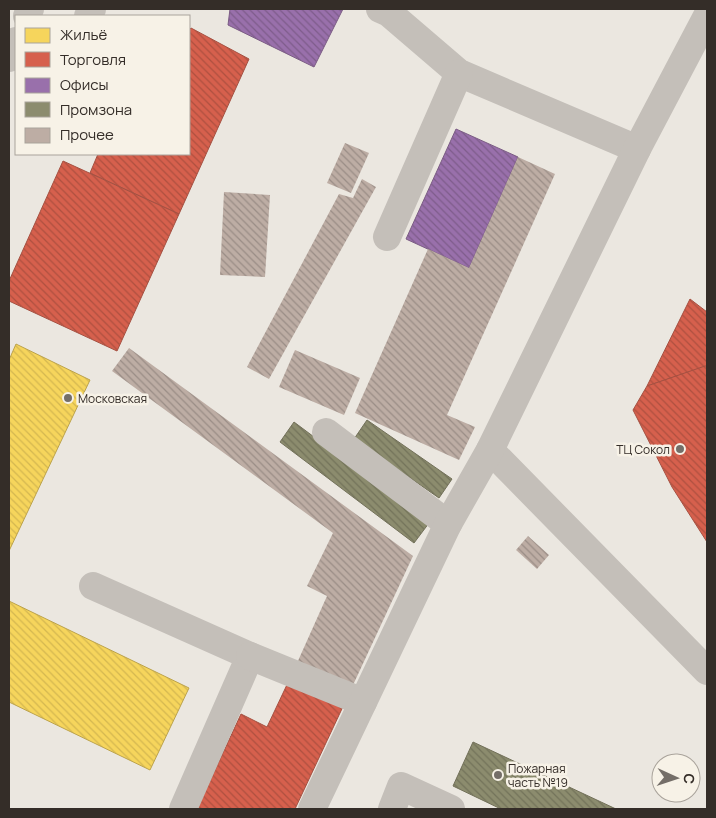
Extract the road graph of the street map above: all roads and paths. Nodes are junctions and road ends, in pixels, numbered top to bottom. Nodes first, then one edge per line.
1 (380, 9) edge
2 (707, 16) edge
3 (15, 43) edge
4 (9, 58) edge
5 (459, 73) junction
6 (637, 149) junction
7 (387, 237) dead end
8 (326, 432) dead end
9 (490, 450) junction
10 (448, 524) junction
11 (93, 586) dead end
12 (250, 656) junction
13 (707, 671) edge
14 (363, 702) junction
15 (183, 809) edge
16 (312, 809) edge
17 (392, 809) edge
18 (451, 809) edge

1 - 5 street
2 - 6 street
3 - 4 street
5 - 6 street
5 - 7 street
6 - 9 street
8 - 10 street
9 - 10 street
9 - 13 street
10 - 14 street
11 - 12 street
12 - 14 street
12 - 15 street
14 - 16 street
17 - 18 street

